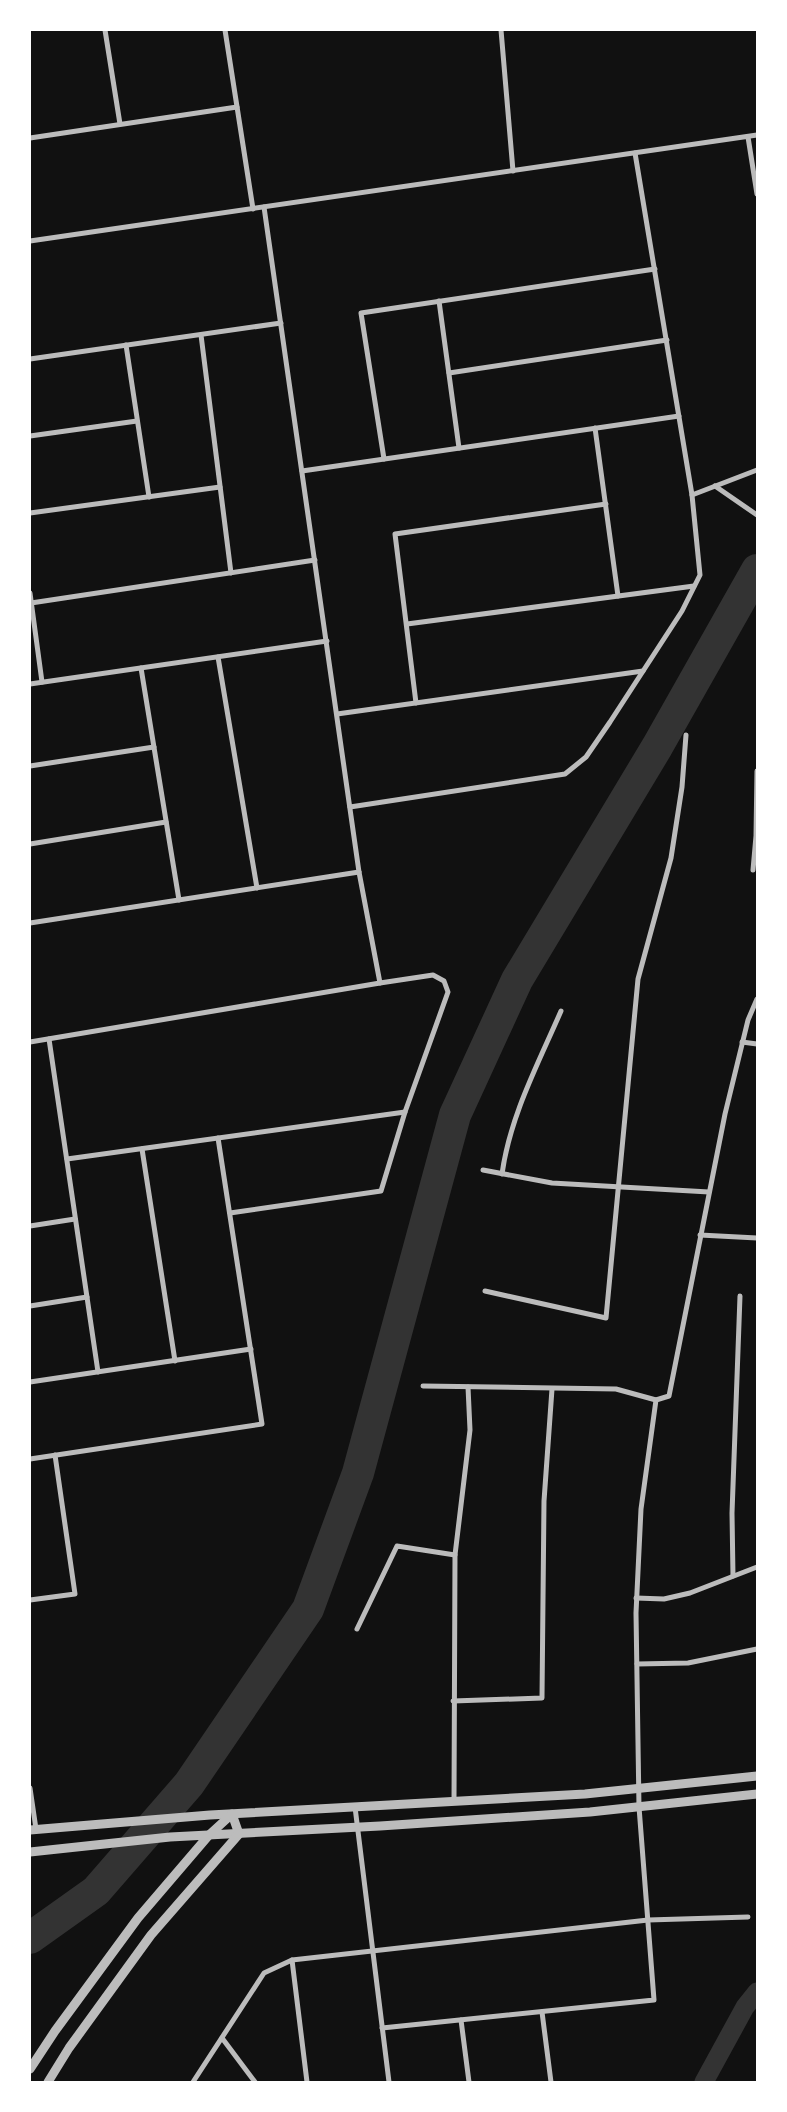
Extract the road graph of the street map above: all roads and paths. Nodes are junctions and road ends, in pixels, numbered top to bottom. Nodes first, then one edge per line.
1 (105, 30) edge
2 (225, 30) edge
3 (501, 30) edge
4 (237, 106) junction
5 (120, 124) junction
6 (757, 136) edge
7 (748, 137) junction
8 (30, 138) edge
9 (635, 153) junction
10 (513, 171) junction
11 (757, 194) edge
12 (264, 207) junction
13 (253, 209) junction
14 (30, 241) edge
15 (655, 269) junction
16 (439, 302) junction
17 (281, 323) junction
18 (201, 335) junction
19 (667, 340) junction
20 (126, 346) junction
21 (30, 359) edge
22 (449, 373) junction
23 (680, 416) junction
24 (137, 421) junction
25 (595, 428) junction
26 (30, 436) edge
27 (459, 448) junction
28 (384, 459) junction
29 (757, 470) edge
30 (302, 471) junction
31 (220, 486) junction
32 (715, 486) junction
33 (692, 495) junction
34 (148, 497) junction
35 (606, 504) junction
36 (30, 513) edge
37 (757, 515) edge
38 (315, 560) junction
39 (231, 573) junction
40 (694, 586) junction
41 (30, 593) edge
42 (618, 596) junction
43 (31, 603) junction
44 (407, 624) junction
45 (326, 641) junction
46 (218, 657) junction
47 (142, 668) junction
48 (643, 671) junction
49 (42, 682) junction
50 (30, 684) edge
51 (416, 703) junction
52 (337, 714) junction
53 (686, 735) dead end
54 (154, 747) junction
55 (30, 766) edge
56 (757, 771) edge
57 (350, 807) junction
58 (166, 822) junction
59 (757, 836) edge
60 (30, 844) edge
61 (753, 870) dead end
62 (360, 872) junction
63 (257, 888) junction
64 (178, 900) junction
65 (30, 923) edge
66 (380, 983) junction
67 (757, 999) edge
68 (562, 1011) dead end
69 (49, 1039) junction
70 (30, 1042) edge
71 (742, 1042) junction
72 (757, 1044) edge
73 (405, 1112) junction
74 (218, 1138) junction
75 (142, 1149) junction
76 (67, 1159) junction
77 (483, 1170) dead end
78 (502, 1174) junction
79 (617, 1187) junction
80 (710, 1192) junction
81 (230, 1213) junction
82 (76, 1219) junction
83 (30, 1226) edge
84 (700, 1235) junction
85 (757, 1238) edge
86 (485, 1291) dead end
87 (740, 1296) dead end
88 (87, 1297) junction
89 (30, 1306) edge
90 (251, 1350) junction
91 (175, 1361) junction
92 (98, 1372) junction
93 (30, 1382) edge
94 (423, 1386) dead end
95 (468, 1387) junction
96 (552, 1389) junction
97 (656, 1400) junction
98 (54, 1456) junction
99 (30, 1459) edge
100 (455, 1555) junction
101 (757, 1568) edge
102 (733, 1576) junction
103 (636, 1598) junction
104 (30, 1600) edge
105 (357, 1629) dead end
106 (757, 1649) edge
107 (637, 1664) junction
108 (453, 1701) junction
109 (757, 1776) edge
110 (30, 1788) edge
111 (640, 1789) junction
112 (757, 1794) edge
113 (454, 1802) junction
114 (355, 1807) junction
115 (639, 1807) junction
116 (232, 1814) junction
117 (358, 1828) junction
118 (33, 1830) edge
119 (239, 1834) junction
120 (209, 1835) junction
121 (30, 1852) edge
122 (748, 1917) dead end
123 (648, 1920) junction
124 (373, 1952) junction
125 (292, 1960) junction
126 (542, 2012) junction
127 (461, 2020) junction
128 (382, 2028) junction
129 (222, 2038) junction
130 (30, 2069) edge
131 (48, 2082) edge
132 (193, 2082) edge
133 (255, 2082) edge
134 (307, 2082) edge
135 (389, 2082) edge
136 (469, 2082) edge
137 (551, 2082) edge

1 - 5 street
2 - 4 street
3 - 10 street
4 - 5 street
4 - 13 street
5 - 8 street
6 - 7 street
7 - 9 street
7 - 11 street
9 - 10 street
9 - 15 street
10 - 12 street
12 - 13 street
12 - 17 street
13 - 14 street
15 - 16 street
15 - 19 street
16 - 22 street
16 - 28 street
17 - 18 street
17 - 30 street
18 - 20 street
18 - 31 street
19 - 22 street
19 - 23 street
20 - 21 street
20 - 24 street
22 - 27 street
23 - 25 street
23 - 33 street
24 - 26 street
24 - 34 street
25 - 27 street
25 - 35 street
27 - 28 street
28 - 30 street
29 - 32 street
30 - 38 street
31 - 34 street
31 - 39 street
32 - 33 street
32 - 37 street
33 - 40 street
34 - 36 street
35 - 42 street
35 - 44 street
38 - 39 street
38 - 45 street
39 - 43 street
40 - 42 street
40 - 48 street
41 - 43 street
42 - 44 street
43 - 49 street
44 - 51 street
45 - 46 street
45 - 52 street
46 - 47 street
46 - 63 street
47 - 49 street
47 - 54 street
48 - 51 street
48 - 57 street
49 - 50 street
51 - 52 street
52 - 57 street
53 - 79 street
54 - 55 street
54 - 58 street
56 - 59 street
57 - 62 street
58 - 60 street
58 - 64 street
59 - 61 street
62 - 63 street
62 - 66 street
63 - 64 street
64 - 65 street
66 - 69 street
66 - 73 street
67 - 71 street
68 - 78 street
69 - 70 street
69 - 76 street
71 - 72 street
71 - 80 street
73 - 74 street
73 - 81 street
74 - 75 street
74 - 81 street
75 - 76 street
75 - 91 street
76 - 82 street
77 - 78 street
78 - 79 street
79 - 80 street
79 - 86 street
80 - 84 street
81 - 90 street
82 - 83 street
82 - 88 street
84 - 85 street
84 - 97 street
87 - 102 street
88 - 89 street
88 - 92 street
90 - 91 street
90 - 98 street
91 - 92 street
92 - 93 street
94 - 95 street
95 - 96 street
95 - 100 street
96 - 97 street
96 - 108 street
97 - 103 street
98 - 99 street
98 - 104 street
100 - 105 street
100 - 108 street
101 - 102 street
102 - 103 street
103 - 107 street
106 - 107 street
107 - 111 street
108 - 113 street
109 - 111 street
110 - 118 street
111 - 113 street
111 - 115 street
112 - 115 street
113 - 114 street
114 - 116 street
114 - 117 street
115 - 117 street
115 - 123 street
116 - 118 street
116 - 119 street
116 - 120 street
117 - 119 street
117 - 124 street
119 - 120 street
119 - 131 street
120 - 121 street
120 - 130 street
122 - 123 street
123 - 124 street
123 - 126 street
124 - 125 street
124 - 128 street
125 - 129 street
125 - 134 street
126 - 127 street
126 - 137 street
127 - 128 street
127 - 136 street
128 - 135 street
129 - 132 street
129 - 133 street

